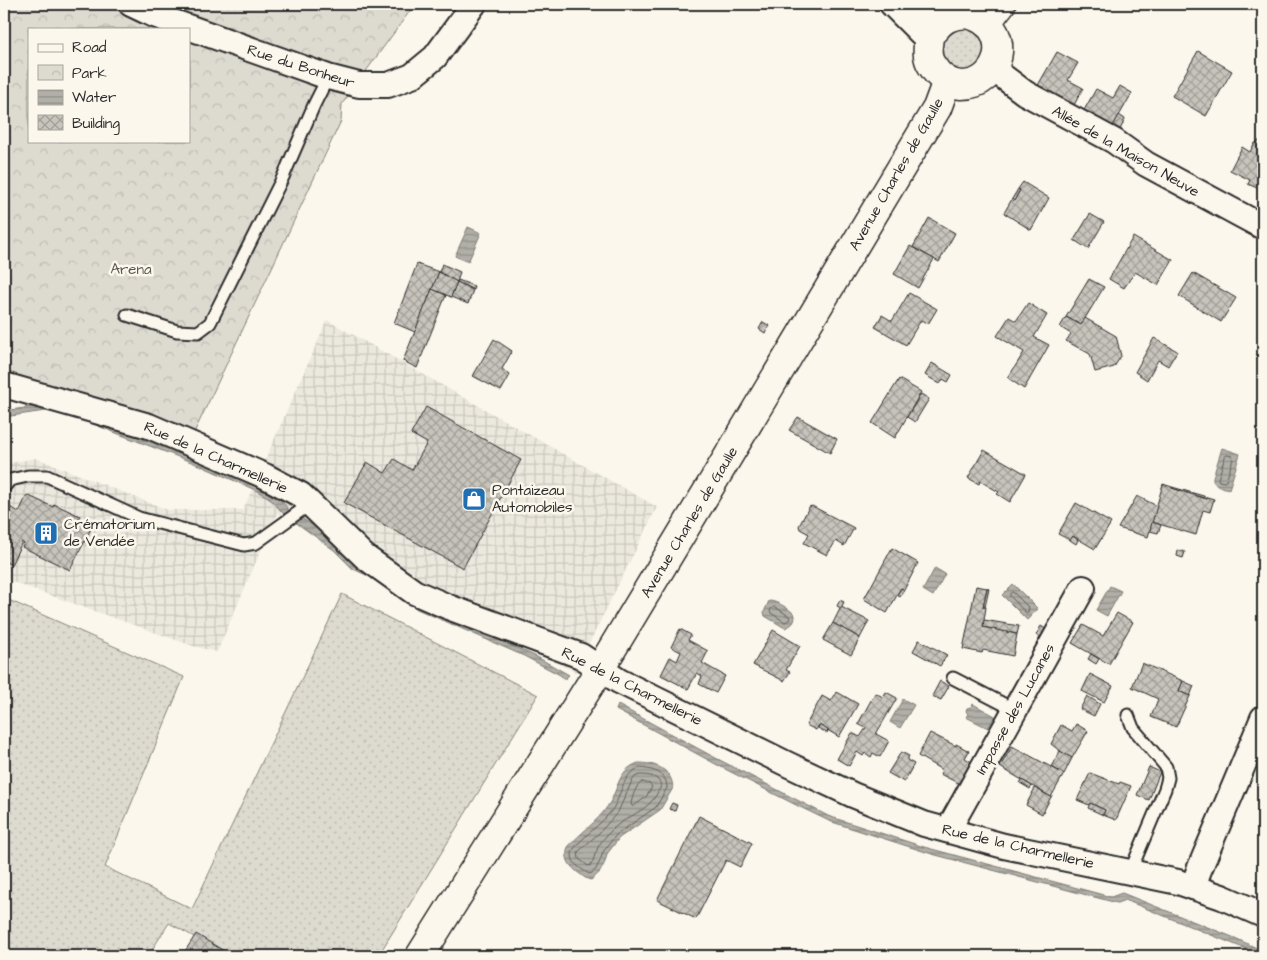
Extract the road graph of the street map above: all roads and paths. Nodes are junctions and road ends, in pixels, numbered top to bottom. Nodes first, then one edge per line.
1 (131, 4) edge
2 (474, 4) edge
3 (892, 4) edge
4 (911, 4) edge
5 (994, 13) edge
6 (947, 18) junction
7 (929, 40) junction
8 (993, 69) junction
9 (328, 77) junction
10 (947, 81) junction
11 (1263, 227) edge
12 (127, 315) dead end
13 (4, 384) edge
14 (4, 487) edge
15 (306, 507) junction
16 (1083, 588) dead end
17 (600, 668) junction
18 (953, 678) dead end
19 (1015, 710) junction
20 (1128, 715) dead end
21 (1263, 718) edge
22 (948, 830) junction
23 (1130, 872) junction
24 (1193, 887) junction
25 (1263, 915) edge
26 (420, 956) edge

1 - 9 street, Rue du Bonheur
2 - 9 street, Rue du Bonheur
3 - 7 street
4 - 6 street
5 - 6 main road
5 - 8 main road
6 - 7 main road
7 - 10 main road
8 - 10 main road
8 - 11 street, Allée de la Maison Neuve
9 - 12 lane
10 - 17 main road, Avenue Charles de Gaulle
13 - 15 street, Rue de la Charmellerie
14 - 15 lane
15 - 17 street, Rue de la Charmellerie
16 - 19 street, Impasse des Lucanes
17 - 22 street, Rue de la Charmellerie
17 - 26 main road, Avenue Charles de Gaulle
18 - 19 lane
19 - 22 street, Impasse des Lucanes
20 - 23 lane
21 - 24 street
22 - 23 street, Rue de la Charmellerie
23 - 24 street, Rue de la Charmellerie
24 - 25 street, Rue de la Charmellerie

